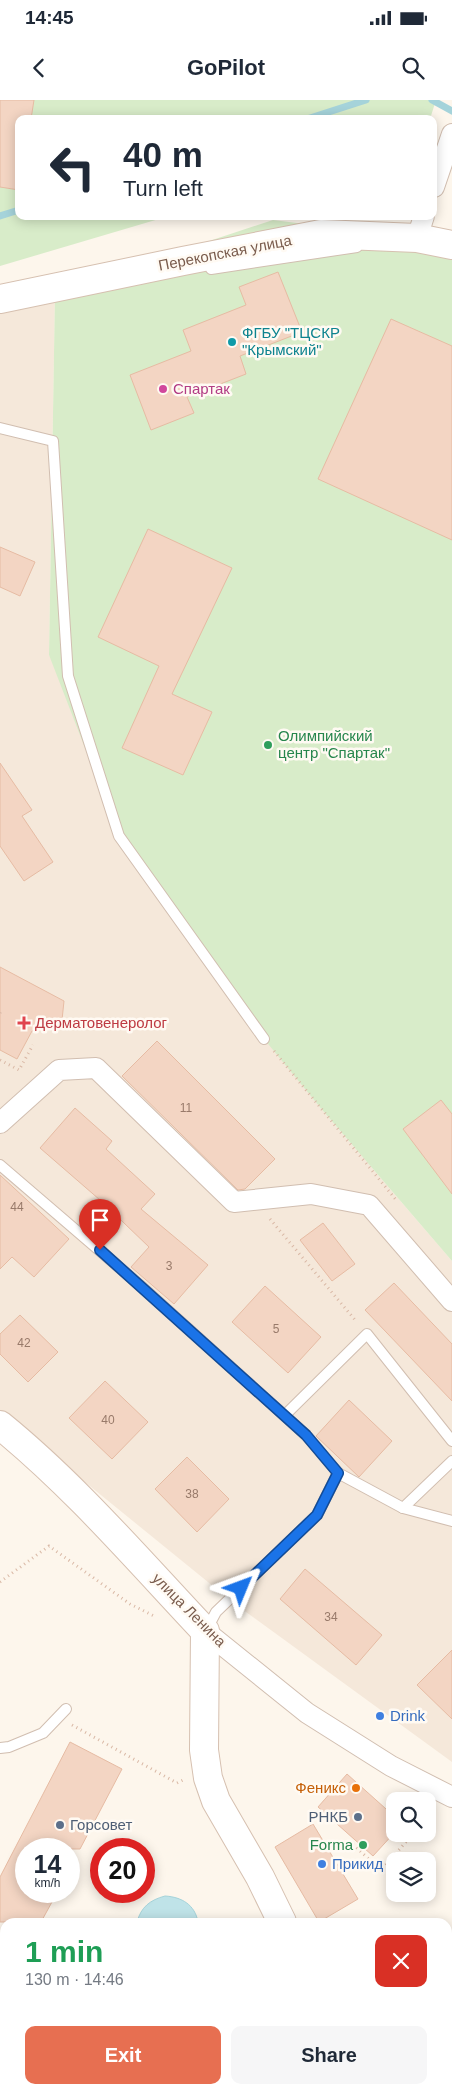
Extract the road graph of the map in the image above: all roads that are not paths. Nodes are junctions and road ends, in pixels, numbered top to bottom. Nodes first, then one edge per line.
1 (452, 134) edge
2 (437, 177) edge
3 (421, 227) edge
4 (452, 245) edge
5 (202, 270) dead end
6 (163, 276) dead end
7 (0, 301) edge
8 (0, 428) edge
9 (264, 1039) road end
10 (0, 1123) edge
11 (0, 1165) edge
12 (452, 1301) edge
13 (285, 1415) junction
14 (0, 1425) edge
15 (452, 1441) edge
16 (452, 1461) edge
17 (338, 1473) junction
18 (403, 1508) junction
19 (452, 1521) edge
20 (205, 1631) junction
21 (66, 1709) dead end
22 (0, 1748) edge
23 (452, 1797) edge
24 (280, 1918) edge

1 - 2 street
3 - 4 main road, Перекопская улица
3 - 5 lane
3 - 7 main road, Перекопская улица
6 - 7 lane
8 - 9 lane
10 - 12 street
11 - 13 lane
13 - 15 lane
13 - 17 lane
14 - 20 main road, улица Ленина
16 - 18 lane
17 - 18 lane
17 - 20 lane
18 - 19 lane
20 - 23 street, улица Ленина
20 - 24 main road
21 - 22 lane

